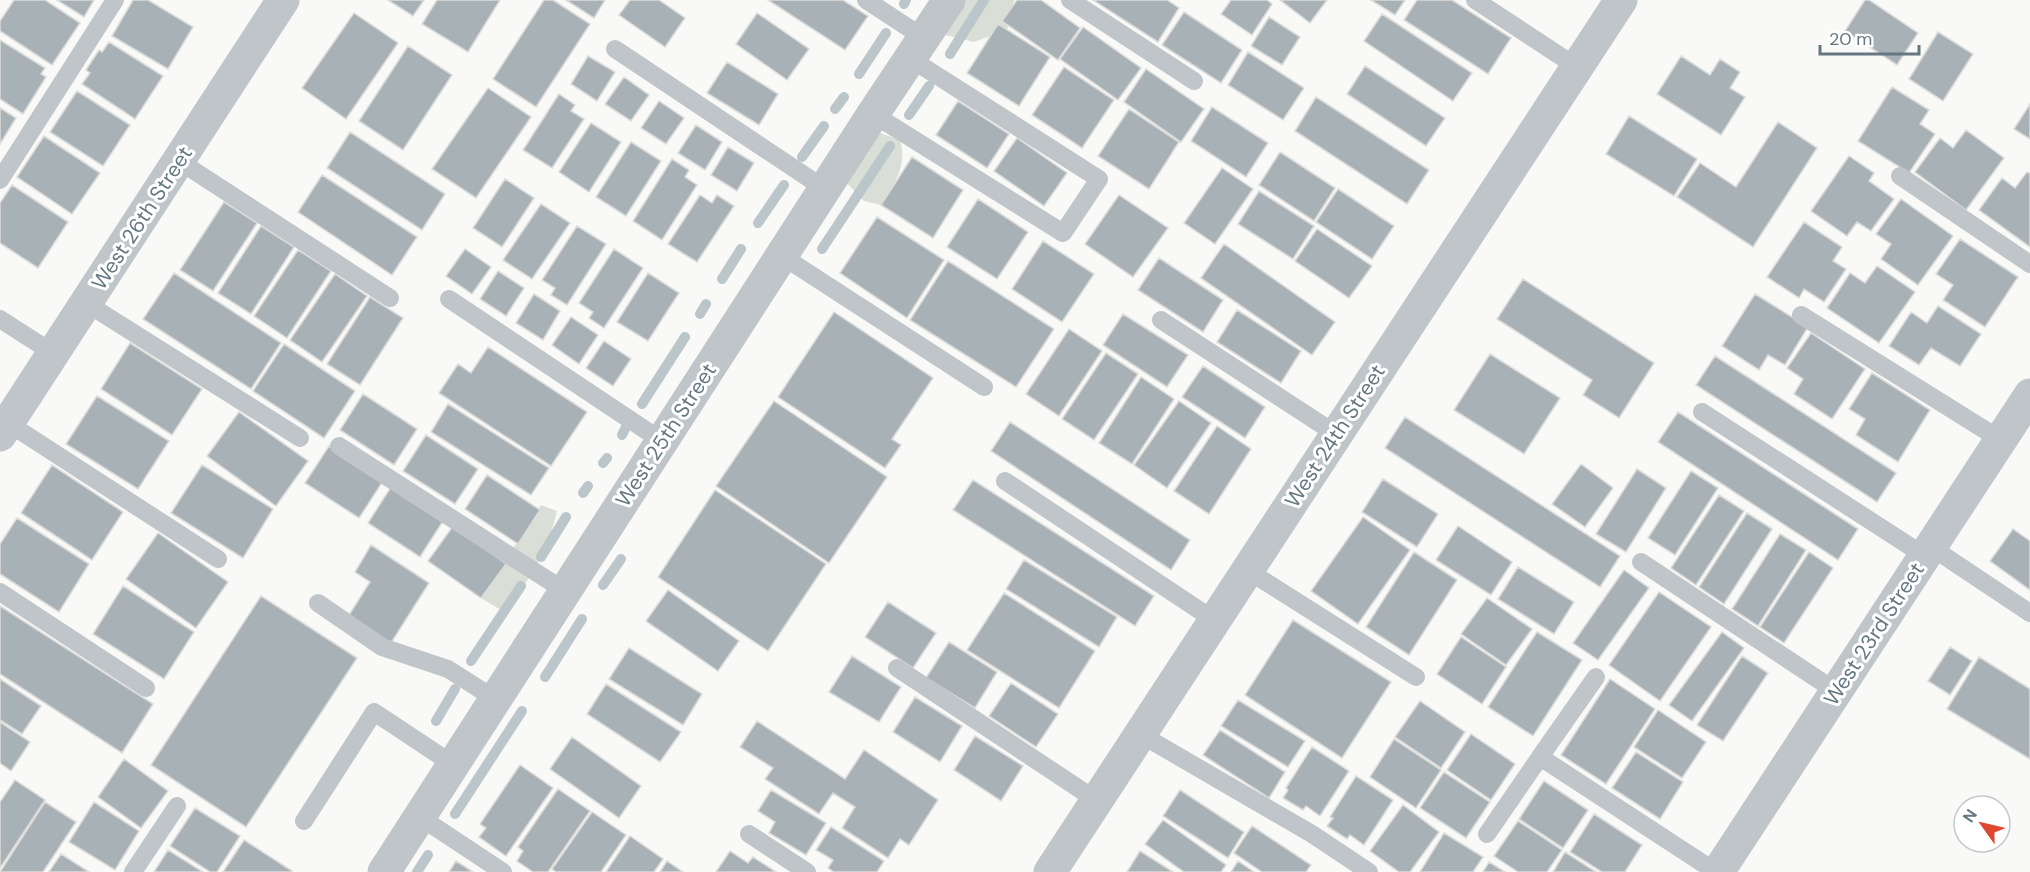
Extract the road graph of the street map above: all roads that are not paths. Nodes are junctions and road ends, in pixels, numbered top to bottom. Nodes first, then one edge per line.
1 (115, 0) edge
2 (283, 0) edge
3 (866, 0) edge
4 (949, 0) edge
5 (1070, 0) edge
6 (1475, 0) edge
7 (1621, 0) edge
8 (615, 49) dead end
9 (918, 49) junction
10 (1577, 67) junction
11 (1194, 81) dead end
12 (873, 114) junction
13 (179, 161) junction
14 (1900, 176) dead end
15 (0, 180) edge
16 (825, 189) junction
17 (782, 256) junction
18 (2030, 264) edge
19 (390, 298) dead end
20 (450, 299) dead end
21 (86, 303) junction
22 (1801, 315) dead end
23 (0, 319) edge
24 (1161, 320) dead end
25 (53, 353) junction
26 (984, 387) dead end
27 (2028, 401) edge
28 (1702, 412) dead end
29 (4, 429) edge
30 (1336, 434) junction
31 (300, 438) dead end
32 (2001, 440) junction
33 (662, 441) junction
34 (339, 446) dead end
35 (1005, 481) dead end
36 (1928, 551) junction
37 (218, 559) dead end
38 (1641, 562) dead end
39 (1247, 570) junction
40 (565, 591) junction
41 (0, 592) edge
42 (318, 603) dead end
43 (2030, 613) edge
44 (1214, 620) junction
45 (897, 668) dead end
46 (1416, 677) dead end
47 (1596, 677) dead end
48 (146, 687) dead end
49 (1837, 692) junction
50 (495, 699) junction
51 (1140, 734) junction
52 (1540, 757) junction
53 (454, 765) junction
54 (1096, 800) junction
55 (177, 806) dead end
56 (420, 817) junction
57 (304, 820) dead end
58 (748, 834) dead end
59 (1487, 834) dead end
60 (134, 872) edge
61 (384, 872) edge
62 (503, 872) edge
63 (807, 872) edge
64 (1050, 872) edge
65 (1369, 872) edge
66 (1717, 872) edge

1 - 15 lane
2 - 13 street, West 26th Street
3 - 9 lane
4 - 9 street, West 25th Street
5 - 11 lane
6 - 10 lane
7 - 10 street, West 24th Street
8 - 16 lane
9 - 12 street, West 25th Street
9 - 12 lane
10 - 30 street, West 24th Street
12 - 16 street, West 25th Street
13 - 19 lane
13 - 21 street, West 26th Street
14 - 18 lane
16 - 17 street, West 25th Street
17 - 26 lane
17 - 33 street, West 25th Street
20 - 33 lane
21 - 25 street, West 26th Street
21 - 31 lane
22 - 32 lane
23 - 25 lane
24 - 30 lane
25 - 29 street, West 26th Street
27 - 32 street, West 23rd Street
28 - 36 lane
29 - 37 lane
30 - 39 street, West 24th Street
32 - 36 street, West 23rd Street
33 - 40 street, West 25th Street
34 - 40 lane
35 - 44 lane
36 - 43 lane
36 - 49 street, West 23rd Street
38 - 49 lane
39 - 44 street, West 24th Street
39 - 46 lane
40 - 50 street, West 25th Street
41 - 48 lane
42 - 50 lane
44 - 51 street, West 24th Street
45 - 54 lane
47 - 52 lane
49 - 66 street, West 23rd Street
50 - 53 street, West 25th Street
51 - 54 street, West 24th Street
51 - 65 lane
52 - 59 lane
52 - 66 lane
53 - 56 street, West 25th Street
53 - 57 lane
54 - 64 street, West 24th Street
55 - 60 lane
56 - 61 street, West 25th Street
56 - 62 lane
58 - 63 lane

